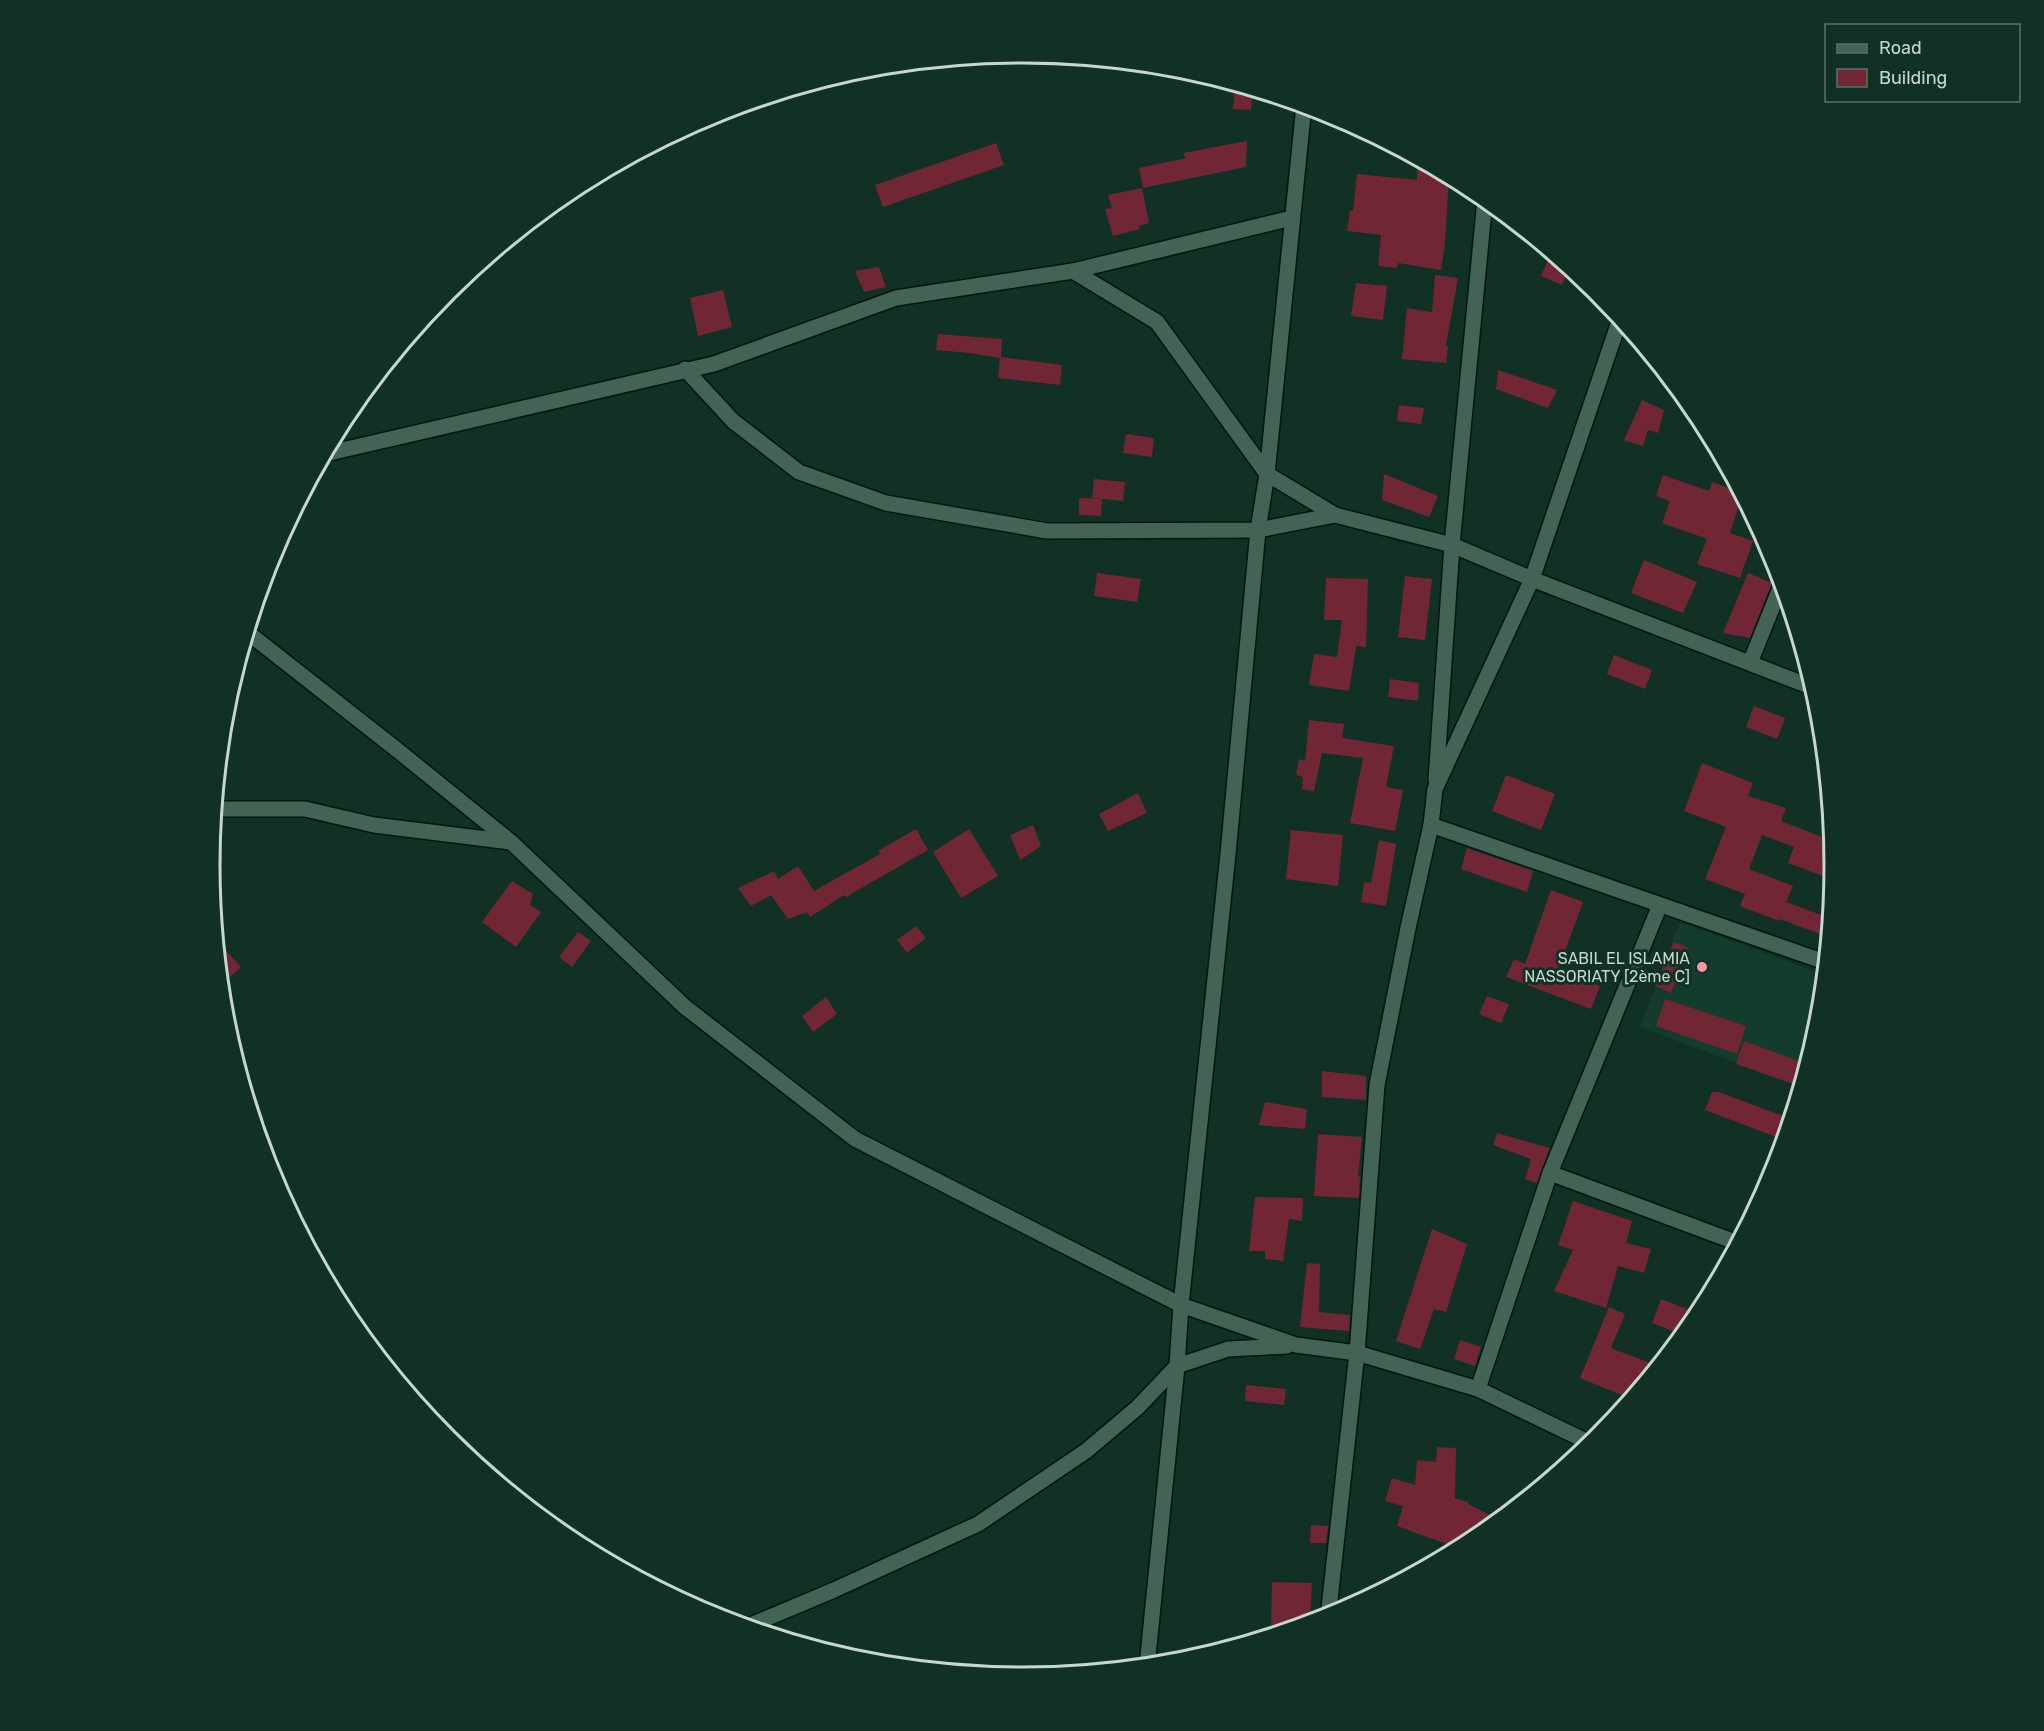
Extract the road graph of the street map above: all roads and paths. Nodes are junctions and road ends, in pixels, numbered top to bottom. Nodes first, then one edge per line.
1 (1303, 114) edge
2 (1484, 210) edge
3 (1292, 218) junction
4 (1074, 271) junction
5 (1617, 328) edge
6 (685, 369) junction
7 (335, 452) edge
8 (1267, 474) junction
9 (1335, 514) junction
10 (1258, 530) junction
11 (1452, 545) junction
12 (1532, 579) junction
13 (1777, 595) edge
14 (253, 637) edge
15 (1750, 663) junction
16 (1803, 684) edge
17 (1435, 789) junction
18 (221, 809) edge
19 (1431, 825) junction
20 (511, 842) junction
21 (1660, 905) junction
22 (1819, 960) edge
23 (1550, 1173) junction
24 (1731, 1240) edge
25 (1182, 1305) junction
26 (1296, 1345) junction
27 (1357, 1353) junction
28 (1177, 1366) junction
29 (1478, 1389) junction
30 (1583, 1439) edge
31 (1329, 1607) edge
32 (757, 1622) edge
33 (1148, 1658) edge

1 - 3 street
2 - 11 street
3 - 4 street
3 - 8 street
4 - 6 street
4 - 8 street
5 - 12 street
6 - 7 street
6 - 10 street
8 - 9 street
8 - 10 street
9 - 10 street
9 - 11 street
10 - 25 street
11 - 12 street
11 - 17 street
12 - 15 street
12 - 17 street
13 - 15 street
14 - 20 street
15 - 16 street
17 - 19 street
18 - 20 street
19 - 21 street
19 - 27 street
20 - 25 street
21 - 22 street
21 - 23 street
23 - 24 street
23 - 29 street
25 - 26 street
25 - 28 street
26 - 27 street
26 - 28 street
27 - 29 street
27 - 31 street
28 - 32 street
28 - 33 street
29 - 30 street

